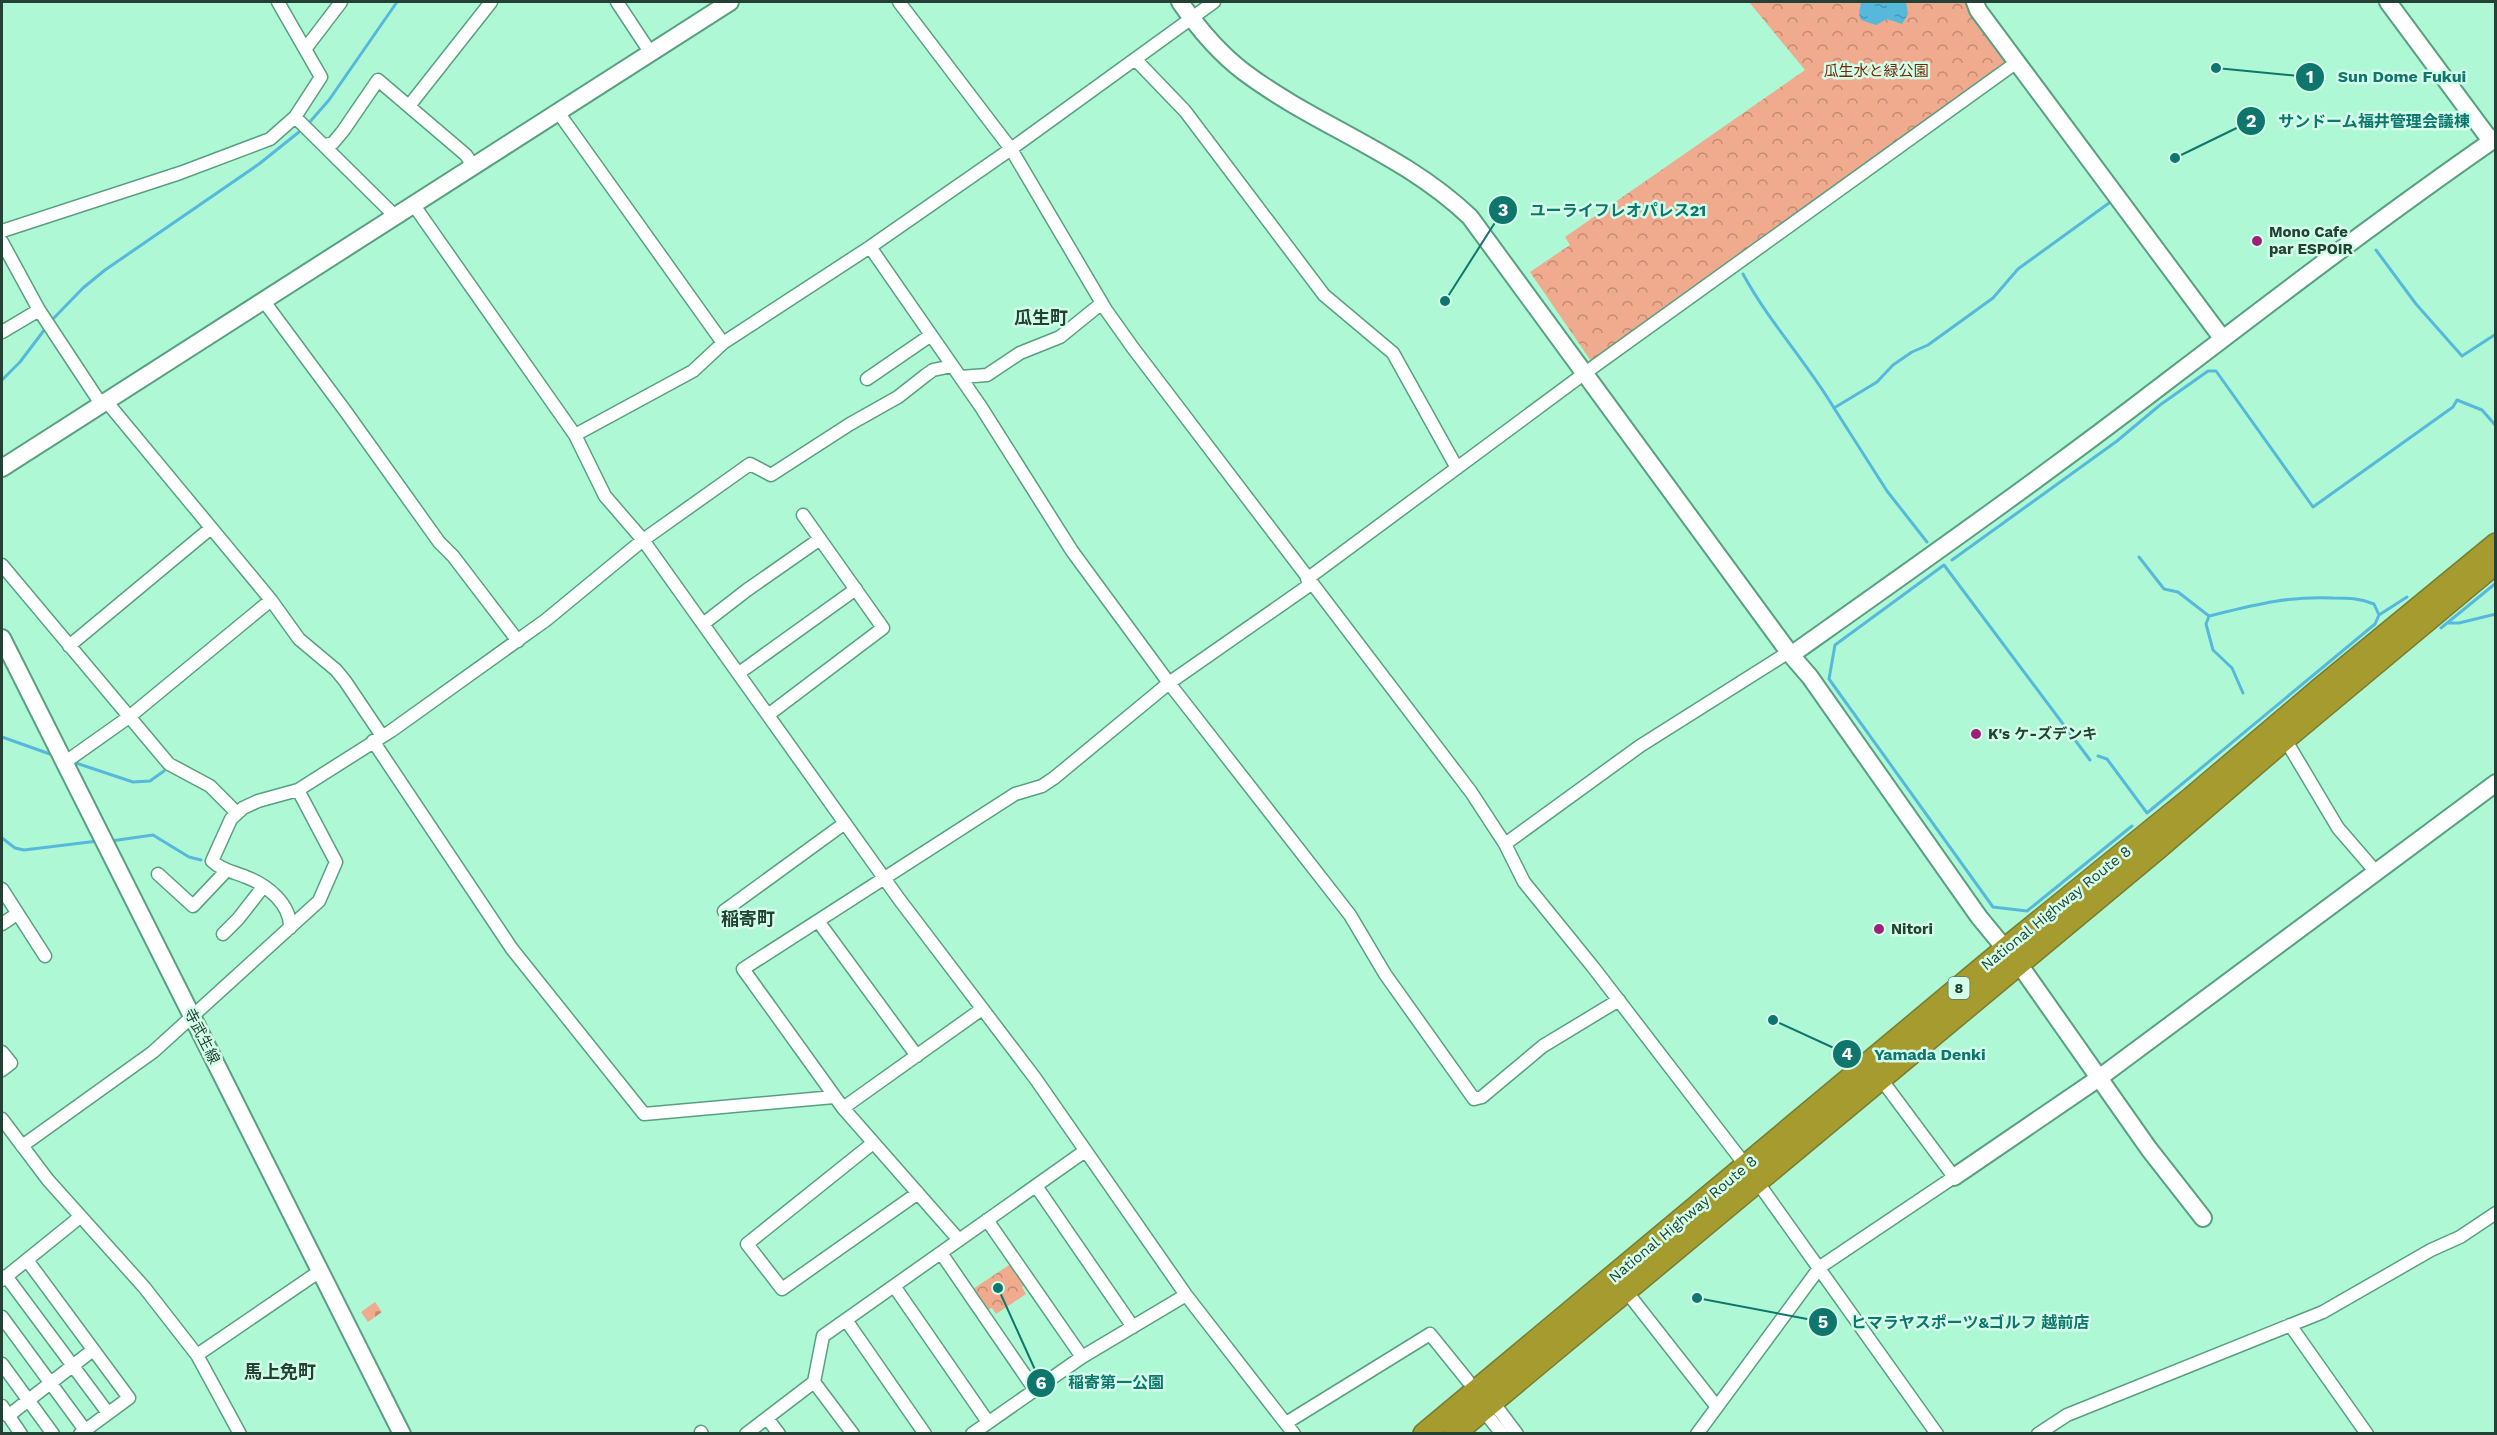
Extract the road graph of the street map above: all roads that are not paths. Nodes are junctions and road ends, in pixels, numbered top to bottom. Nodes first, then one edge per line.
1 (278, 2) edge
2 (341, 2) edge
3 (490, 2) edge
4 (617, 2) edge
5 (730, 2) edge
6 (899, 2) edge
7 (1180, 2) edge
8 (1214, 2) edge
9 (1975, 2) edge
10 (2388, 2) edge
11 (1191, 18) junction
12 (306, 48) junction
13 (650, 52) junction
14 (1135, 59) junction
15 (2017, 62) junction
16 (409, 106) junction
17 (558, 112) junction
18 (296, 117) junction
19 (2494, 139) edge
20 (324, 145) junction
21 (1011, 149) junction
22 (473, 166) junction
23 (413, 204) junction
24 (395, 216) junction
25 (2, 231) edge
26 (2, 242) edge
27 (870, 247) junction
28 (263, 300) junction
29 (1102, 303) junction
30 (39, 310) junction
31 (2, 332) edge
32 (931, 335) junction
33 (2222, 338) junction
34 (723, 343) junction
35 (956, 372) junction
36 (1585, 373) junction
37 (867, 379) dead end
38 (103, 403) junction
39 (575, 435) junction
40 (2, 468) edge
41 (1457, 468) junction
42 (803, 515) dead end
43 (211, 528) junction
44 (820, 539) junction
45 (643, 540) junction
46 (2496, 544) edge
47 (2496, 563) edge
48 (2, 565) edge
49 (1309, 581) junction
50 (856, 590) junction
51 (270, 600) junction
52 (703, 624) junction
53 (2, 638) edge
54 (518, 641) junction
55 (69, 646) junction
56 (1790, 653) junction
57 (738, 673) junction
58 (1169, 683) junction
59 (768, 715) junction
60 (129, 717) junction
61 (377, 738) junction
62 (2285, 739) junction
63 (64, 762) junction
64 (2496, 783) edge
65 (298, 790) junction
66 (237, 813) junction
67 (845, 823) junction
68 (1505, 843) junction
69 (227, 870) junction
70 (2376, 872) junction
71 (158, 874) dead end
72 (885, 879) junction
73 (263, 887) junction
74 (2, 889) edge
75 (724, 911) dead end
76 (17, 914) junction
77 (818, 921) junction
78 (2, 924) edge
79 (290, 928) junction
80 (222, 934) dead end
81 (45, 956) dead end
82 (2012, 957) junction
83 (1619, 1000) junction
84 (982, 1009) junction
85 (192, 1016) junction
86 (2, 1052) edge
87 (916, 1056) junction
88 (2, 1070) edge
89 (2099, 1078) junction
90 (1881, 1079) junction
91 (834, 1097) junction
92 (843, 1108) junction
93 (2, 1119) edge
94 (873, 1143) junction
95 (22, 1146) junction
96 (1085, 1151) junction
97 (1752, 1174) junction
98 (1954, 1177) junction
99 (1036, 1186) junction
100 (918, 1193) junction
101 (2496, 1213) edge
102 (80, 1216) junction
103 (2203, 1218) dead end
104 (987, 1220) junction
105 (960, 1240) junction
106 (941, 1253) junction
107 (27, 1260) junction
108 (1820, 1267) junction
109 (320, 1271) junction
110 (4, 1278) edge
111 (894, 1286) junction
112 (1626, 1291) junction
113 (1186, 1295) junction
114 (2, 1317) edge
115 (846, 1320) junction
116 (2290, 1325) junction
117 (1133, 1327) junction
118 (93, 1350) junction
119 (197, 1355) junction
120 (1082, 1357) junction
121 (2, 1364) edge
122 (73, 1366) junction
123 (1468, 1381) dead end
124 (814, 1382) junction
125 (50, 1383) junction
126 (1035, 1390) junction
127 (28, 1400) junction
128 (1717, 1407) junction
129 (1491, 1410) junction
130 (5, 1411) edge
131 (108, 1413) junction
132 (767, 1418) junction
133 (988, 1422) junction
134 (1286, 1423) junction
135 (83, 1432) edge
136 (21, 1434) edge
137 (53, 1434) edge
138 (240, 1434) edge
139 (402, 1434) edge
140 (746, 1434) edge
141 (778, 1434) edge
142 (853, 1434) edge
143 (925, 1434) edge
144 (972, 1434) edge
145 (1294, 1434) edge
146 (1424, 1434) edge
147 (1454, 1434) edge
148 (1502, 1434) edge
149 (1510, 1434) edge
150 (1517, 1434) edge
151 (1697, 1434) edge
152 (1937, 1434) edge
153 (2038, 1434) edge
154 (2367, 1434) edge

1 - 12 street
2 - 12 street
3 - 16 street
4 - 13 street
5 - 13 street
6 - 21 street
7 - 11 street
8 - 11 street
9 - 15 street
10 - 19 street
11 - 14 street
11 - 36 street
12 - 18 street
13 - 17 street
14 - 21 street
14 - 41 street
15 - 33 street
15 - 36 street
16 - 20 street
16 - 22 street
17 - 22 street
17 - 34 street
18 - 20 street
18 - 25 street
19 - 33 street
20 - 24 street
21 - 27 street
21 - 29 street
22 - 23 street
23 - 24 street
23 - 39 street
24 - 28 street
26 - 30 street
27 - 32 street
27 - 34 street
28 - 38 street
28 - 54 street
29 - 35 street
29 - 49 street
30 - 31 street
30 - 38 street
32 - 35 street
32 - 37 street
33 - 56 street
34 - 39 street
35 - 45 street
35 - 58 street
36 - 41 street
36 - 56 street
38 - 40 street
38 - 43 street
39 - 45 street
41 - 49 street
42 - 44 street
43 - 51 street
43 - 55 street
44 - 50 street
44 - 52 street
45 - 52 street
45 - 54 street
46 - 82 highway, National Highway Route 8 / 8
47 - 62 highway, National Highway Route 8 / 8
48 - 55 street
49 - 58 street
49 - 68 street
50 - 57 street
50 - 59 street
51 - 60 street
51 - 61 street
52 - 57 street
53 - 63 street, 寺武生線
54 - 61 street
55 - 60 street
56 - 68 street
56 - 82 street
57 - 59 street
58 - 72 street
58 - 83 street
59 - 67 street
60 - 63 street
60 - 66 street
61 - 65 street
61 - 91 street
62 - 70 street
62 - 82 highway, National Highway Route 8 / 8
63 - 85 street, 寺武生線
64 - 70 street
65 - 66 street
65 - 79 street
66 - 69 street
67 - 72 street
67 - 75 street
68 - 83 street
69 - 71 street
69 - 73 street
70 - 89 street
72 - 77 street
72 - 84 street
73 - 79 street
73 - 80 street
74 - 76 street
76 - 78 street
76 - 81 street
77 - 87 street
77 - 91 street
79 - 85 street
82 - 89 street
82 - 90 highway, National Highway Route 8 / 8
82 - 97 highway, National Highway Route 8 / 8
83 - 97 street
84 - 87 street
84 - 96 street
85 - 95 street
85 - 109 street, 寺武生線
86 - 88 street
87 - 92 street
89 - 98 street
89 - 103 street
90 - 97 highway, National Highway Route 8 / 8
90 - 98 street
91 - 92 street
92 - 94 street
93 - 95 street
94 - 100 street
94 - 100 street
95 - 102 street
96 - 99 street
96 - 113 street
97 - 108 street
97 - 112 highway, National Highway Route 8 / 8
97 - 146 highway, National Highway Route 8 / 8
98 - 108 street
99 - 104 street
99 - 117 street
100 - 105 street
101 - 116 street
102 - 107 street
102 - 119 street
104 - 105 street
104 - 120 street
105 - 106 street
106 - 111 street
106 - 126 street
107 - 110 street
107 - 118 street
108 - 128 street
108 - 152 street
109 - 119 street
109 - 139 street, 寺武生線
110 - 122 street
111 - 115 street
111 - 133 street
112 - 128 street
112 - 129 highway, National Highway Route 8 / 8
113 - 117 street
113 - 134 street
114 - 125 street
115 - 124 street
115 - 143 street
116 - 153 street
116 - 154 street
117 - 120 street
118 - 122 street
118 - 131 street
119 - 138 street
120 - 126 street
121 - 127 street
122 - 125 street
122 - 131 street
123 - 134 street
124 - 132 street
124 - 142 street
125 - 127 street
125 - 135 street
126 - 133 street
127 - 130 street
127 - 137 street
128 - 151 street
129 - 147 highway, National Highway Route 8 / 8
129 - 148 street
129 - 149 street
129 - 150 street
130 - 136 street
131 - 135 street
132 - 140 street
132 - 141 street
133 - 144 street
134 - 145 street

